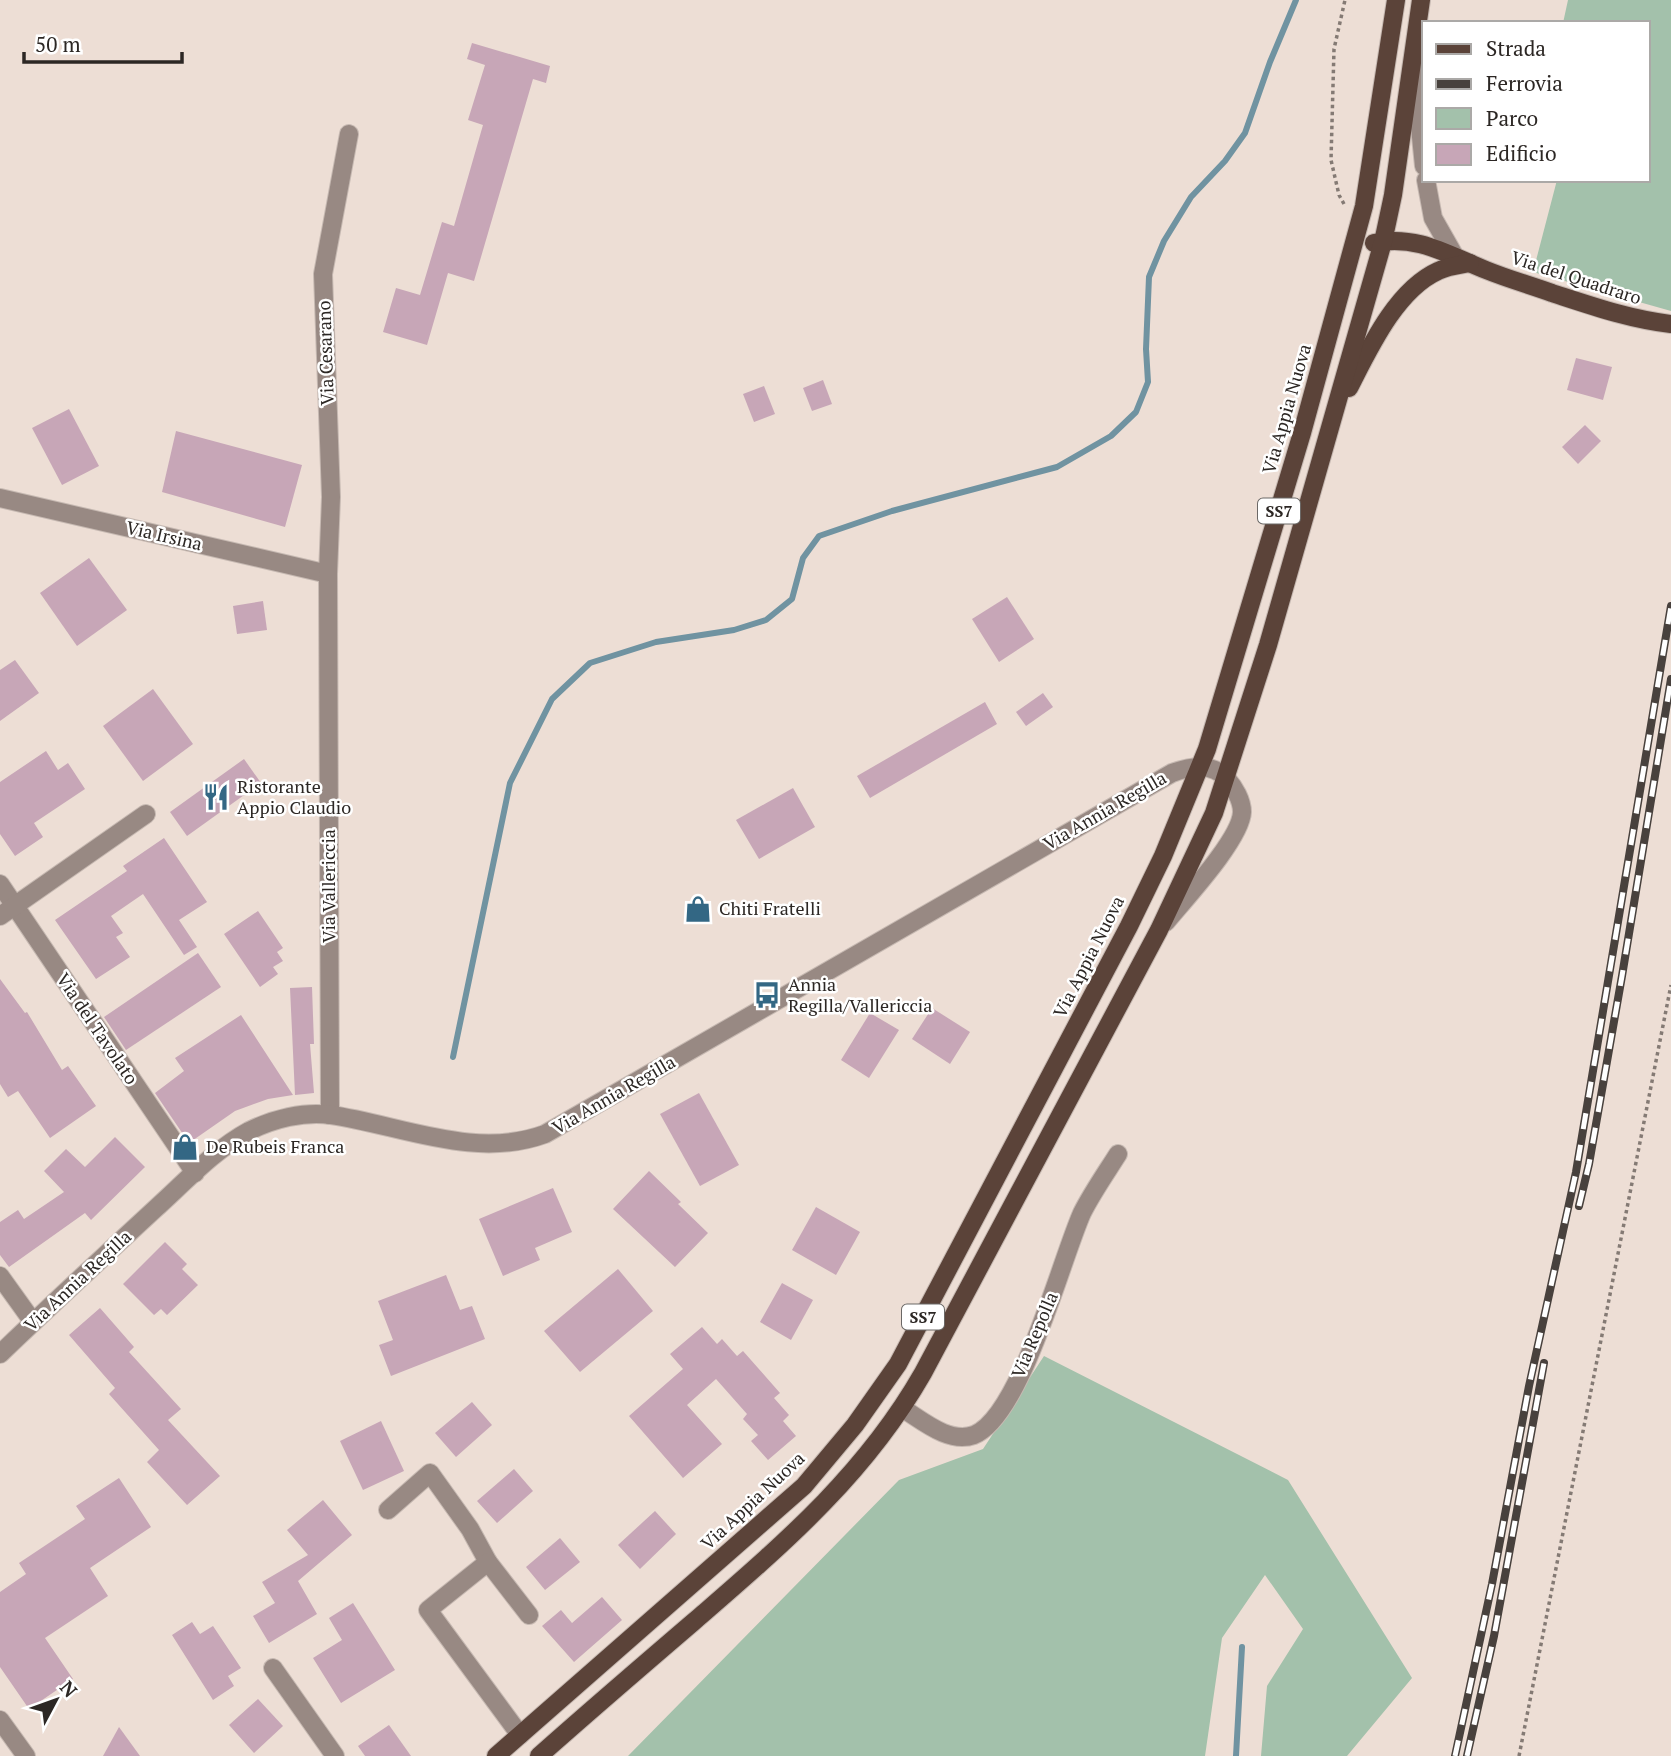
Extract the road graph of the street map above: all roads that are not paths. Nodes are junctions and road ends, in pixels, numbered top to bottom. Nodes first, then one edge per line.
1 (1396, 0) edge
2 (1421, 0) edge
3 (1413, 61) junction
4 (349, 134) dead end
5 (1422, 147) edge
6 (1426, 182) edge
7 (1382, 242) junction
8 (1353, 254) junction
9 (1462, 259) junction
10 (1671, 324) edge
11 (1324, 453) junction
12 (0, 498) edge
13 (328, 574) junction
14 (1201, 766) junction
15 (1226, 778) junction
16 (146, 814) dead end
17 (0, 884) edge
18 (7, 911) edge
19 (1159, 930) junction
20 (330, 1115) junction
21 (1118, 1154) dead end
22 (195, 1173) junction
23 (0, 1276) edge
24 (33, 1322) junction
25 (0, 1354) edge
26 (902, 1408) junction
27 (388, 1510) dead end
28 (488, 1562) junction
29 (528, 1615) dead end
30 (273, 1668) dead end
31 (0, 1720) edge
32 (520, 1735) junction
33 (26, 1756) edge
34 (335, 1756) edge
35 (496, 1756) edge
36 (539, 1756) edge

1 - 8 main road, Via Appia Nuova / SS7
2 - 3 main road, SS7
3 - 5 street
3 - 7 main road, SS7
4 - 13 street, Via Cesarano
6 - 9 street
7 - 8 main road, Via del Quadraro
7 - 9 main road, Via del Quadraro
7 - 11 main road, SS7
8 - 14 main road, Via Appia Nuova / SS7
9 - 10 main road, Via del Quadraro
9 - 11 main road
11 - 15 main road, SS7
12 - 13 street, Via Irsina
13 - 20 street, Via Vallericcia
14 - 15 street
14 - 20 street, Via Annia Regilla
14 - 32 main road, Via Appia Nuova / SS7
15 - 19 main road, SS7
15 - 19 street
16 - 18 street
17 - 18 street, Via del Tavolato
18 - 22 street, Via del Tavolato
19 - 26 main road, SS7
20 - 22 street, Via Annia Regilla
21 - 26 street, Via Repolla
22 - 24 street, Via Annia Regilla
23 - 24 street
24 - 25 street, Via Annia Regilla
26 - 36 main road, SS7
27 - 28 street
28 - 29 street
28 - 32 street
30 - 34 street
31 - 33 street
32 - 35 main road, Via Appia Nuova / SS7

